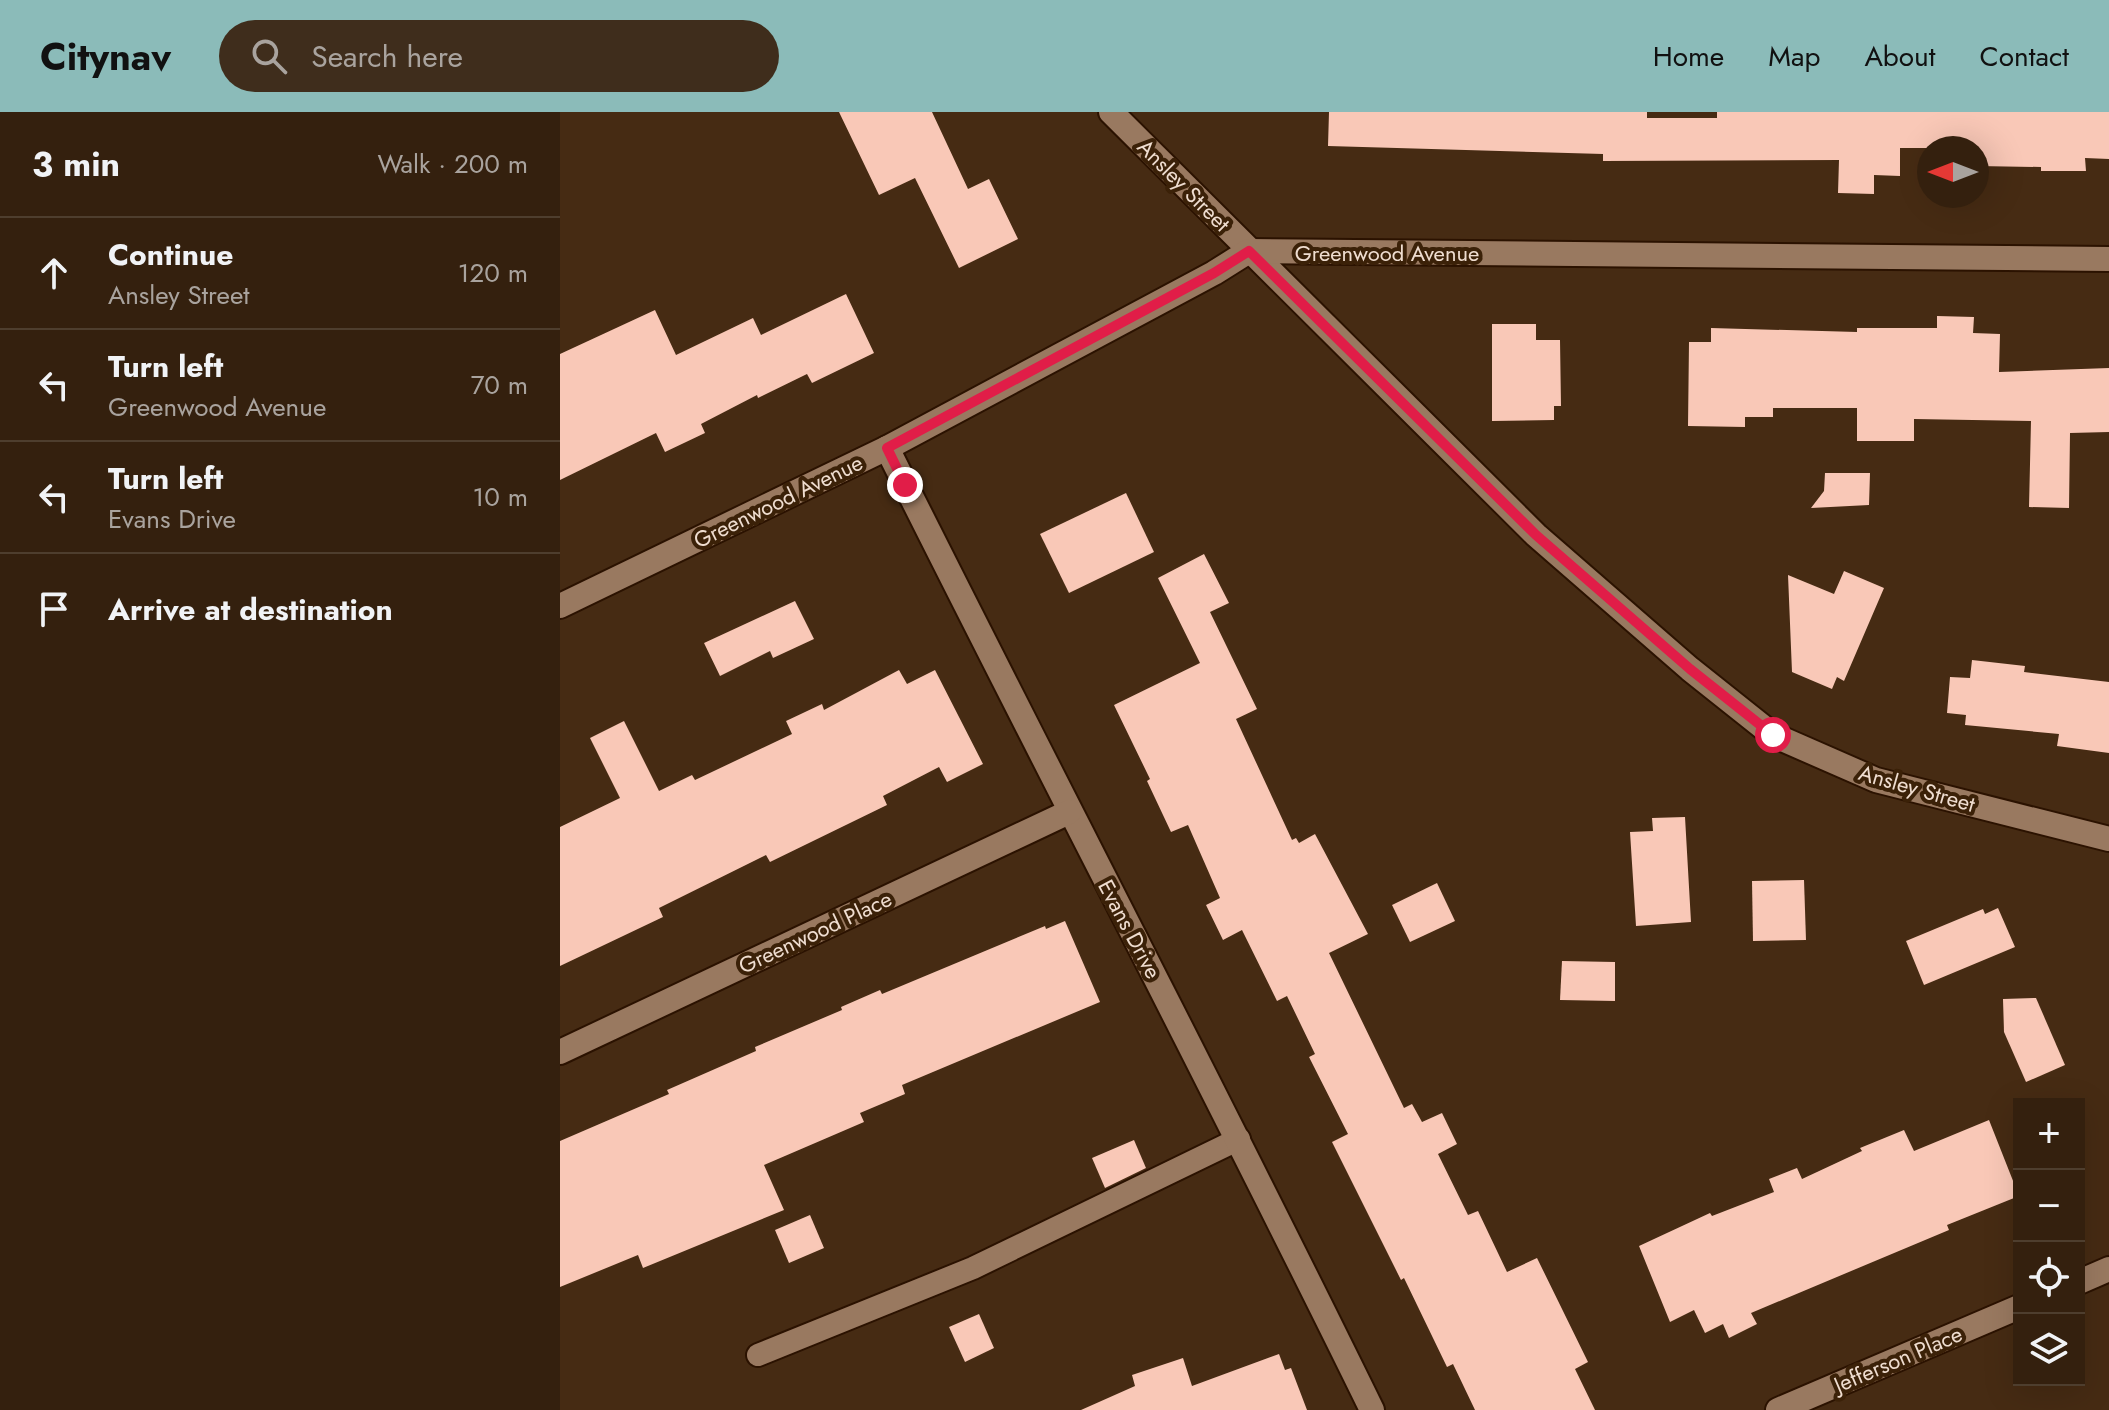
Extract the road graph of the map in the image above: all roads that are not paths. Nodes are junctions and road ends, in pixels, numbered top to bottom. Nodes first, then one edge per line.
1 (1111, 112) edge
2 (1249, 251) junction
3 (2109, 259) edge
4 (887, 448) junction
5 (560, 606) edge
6 (1069, 812) junction
7 (2109, 839) edge
8 (560, 1052) edge
9 (1239, 1139) junction
10 (2109, 1269) edge
11 (2085, 1279) edge
12 (2013, 1310) edge
13 (758, 1355) dead end
14 (1372, 1410) edge
15 (1778, 1410) edge

1 - 2 street, Ansley Street
2 - 3 street, Greenwood Avenue
2 - 4 street, Greenwood Avenue
2 - 7 street, Ansley Street
4 - 5 street, Greenwood Avenue
4 - 6 street, Evans Drive
6 - 8 street, Greenwood Place
6 - 9 street, Evans Drive
9 - 13 lane
9 - 14 street, Evans Drive
10 - 11 street
12 - 15 street, Jefferson Place

